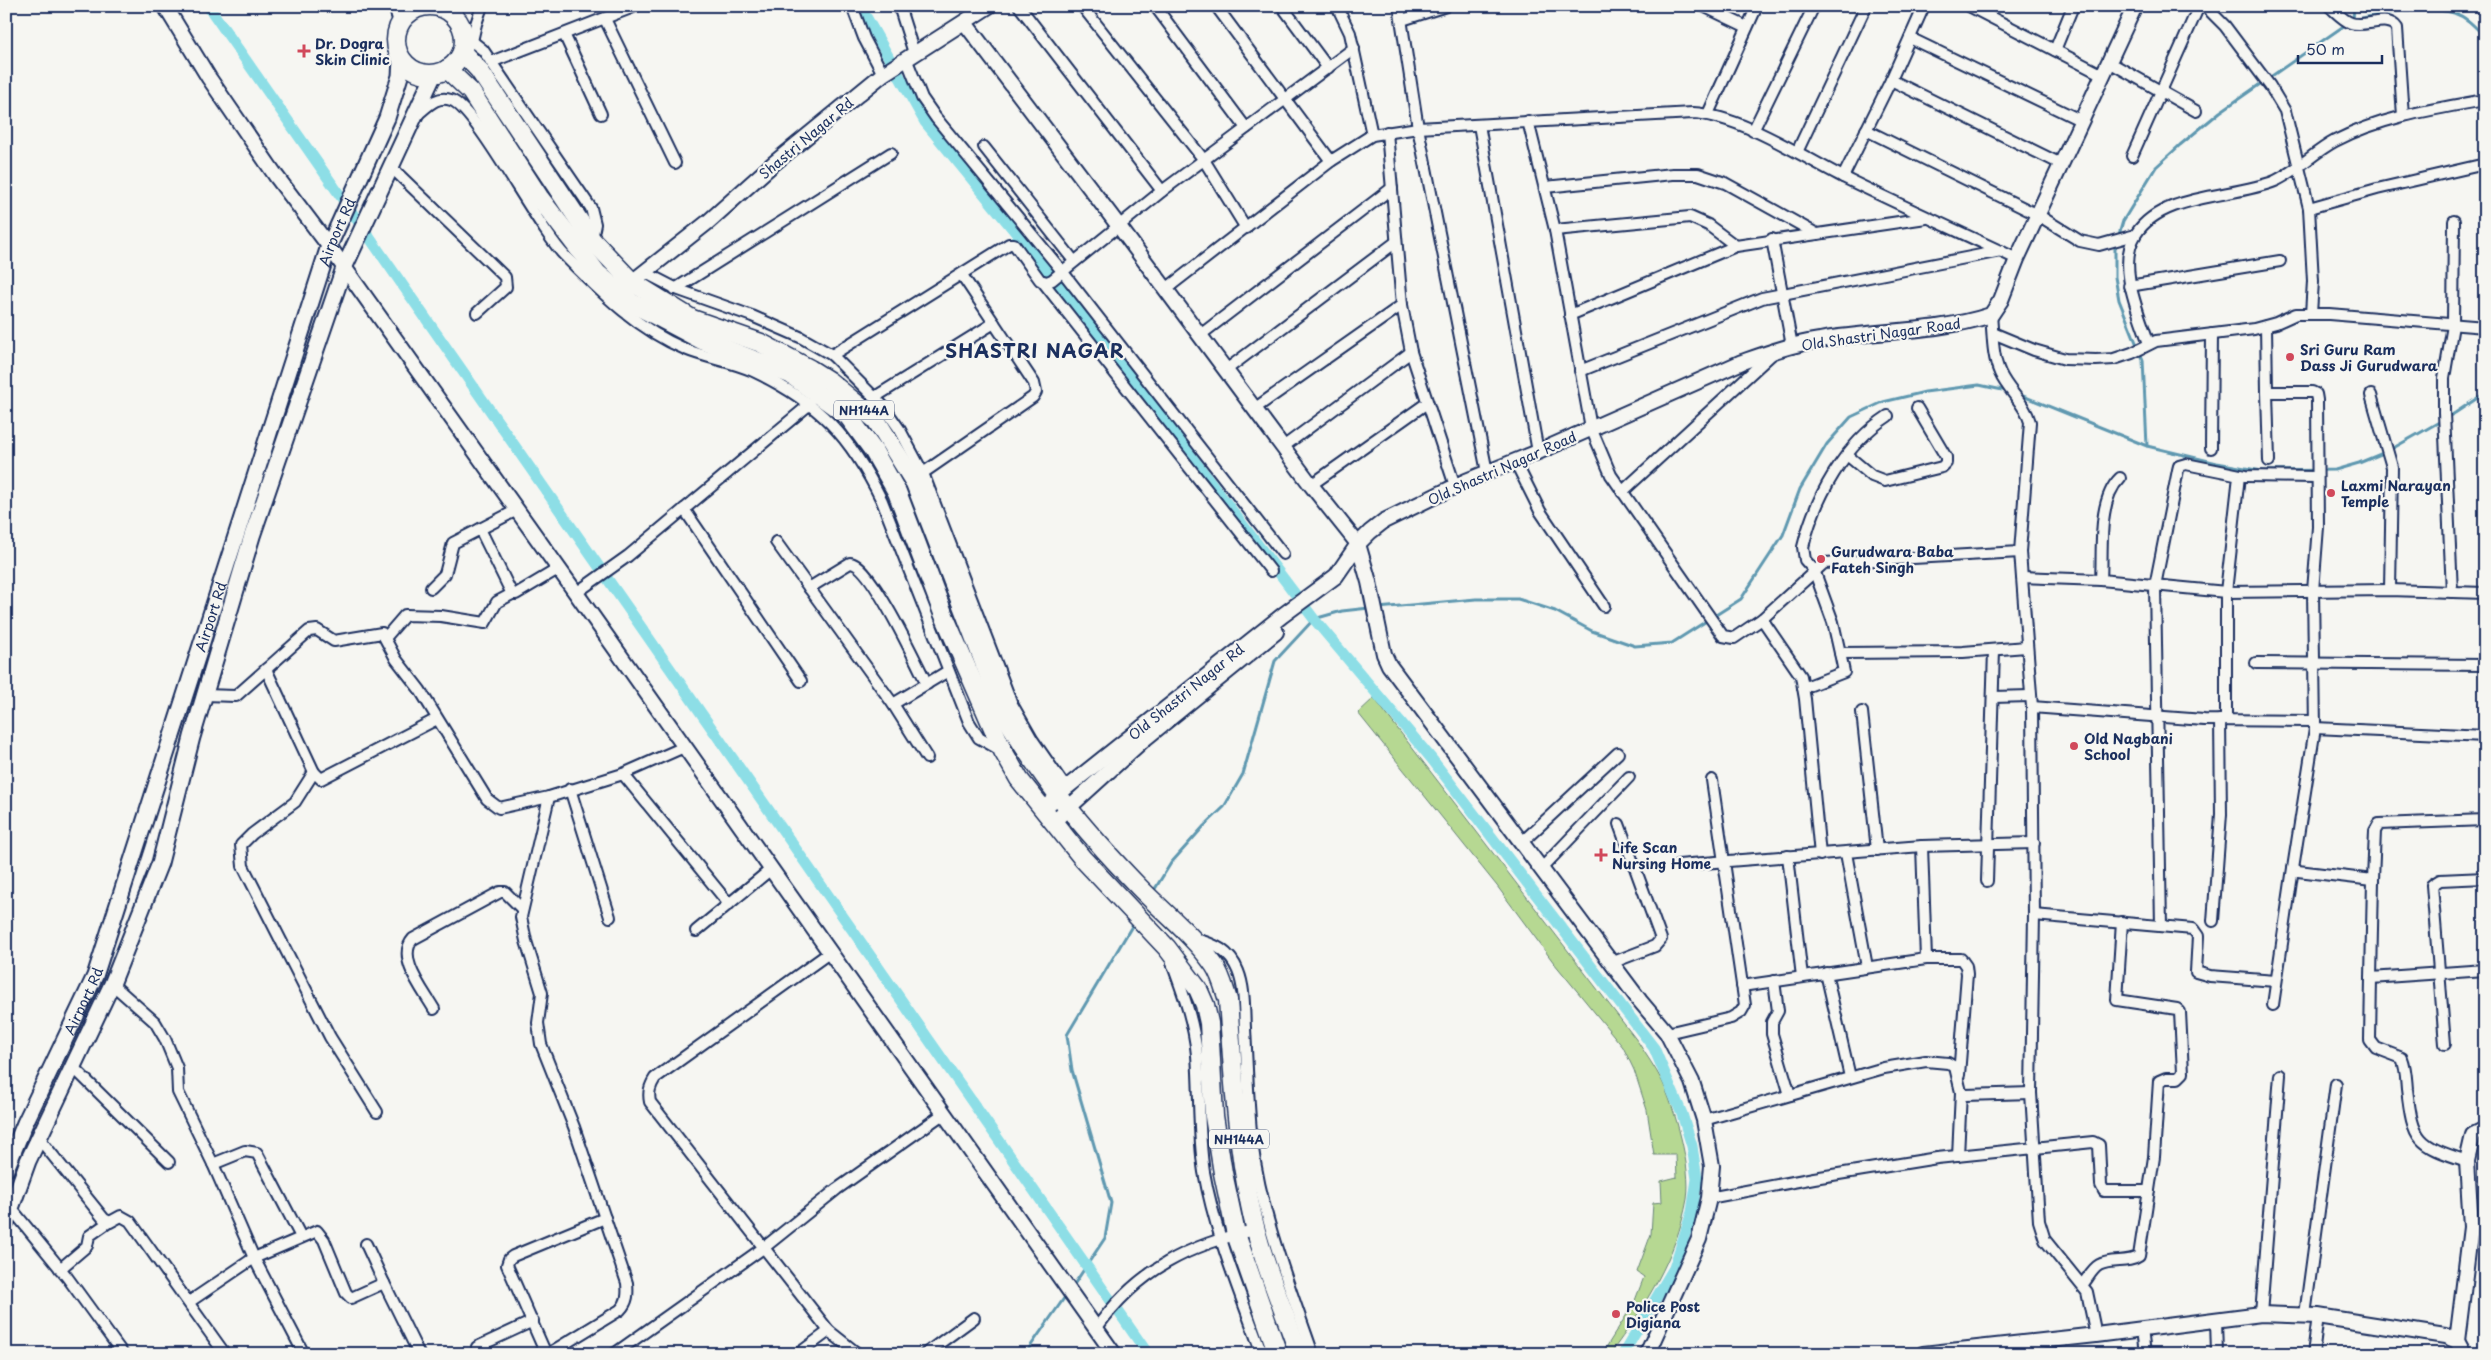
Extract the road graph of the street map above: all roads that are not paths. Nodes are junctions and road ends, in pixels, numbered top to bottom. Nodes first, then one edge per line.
1 (165, 6) edge
2 (424, 6) edge
3 (464, 6) edge
4 (482, 6) edge
5 (636, 6) edge
6 (852, 6) edge
7 (899, 6) edge
8 (989, 6) edge
9 (1018, 6) edge
10 (1082, 6) edge
11 (1155, 6) edge
12 (1216, 6) edge
13 (1282, 6) edge
14 (1337, 6) edge
15 (1399, 6) edge
16 (1446, 6) edge
17 (1703, 6) edge
18 (1757, 6) edge
19 (1814, 6) edge
20 (1866, 6) edge
21 (1924, 6) edge
22 (1969, 6) edge
23 (2073, 6) edge
24 (2135, 6) edge
25 (2199, 6) edge
26 (2205, 6) edge
27 (2329, 6) edge
28 (398, 14) edge
29 (604, 18) junction
30 (1402, 20) junction
31 (965, 23) junction
32 (1747, 27) junction
33 (564, 34) junction
34 (1910, 38) junction
35 (464, 39) junction
36 (1354, 48) junction
37 (2054, 50) junction
38 (402, 60) junction
39 (491, 62) junction
40 (898, 64) junction
41 (1328, 68) junction
42 (2106, 69) junction
43 (441, 72) junction
44 (1890, 80) junction
45 (2161, 91) junction
46 (1286, 100) junction
47 (2485, 100) edge
48 (2196, 111) dead end
49 (601, 114) dead end
50 (1708, 114) junction
51 (2403, 116) junction
52 (414, 118) junction
53 (1528, 121) junction
54 (2082, 121) junction
55 (1479, 125) junction
56 (1246, 128) junction
57 (1418, 128) junction
58 (1866, 130) junction
59 (1753, 131) junction
60 (1387, 132) junction
61 (1372, 135) junction
62 (984, 147) dead end
63 (1797, 152) junction
64 (891, 153) dead end
65 (2132, 156) dead end
66 (1204, 160) junction
67 (1331, 161) junction
68 (675, 163) dead end
69 (2061, 164) junction
70 (2485, 164) edge
71 (2299, 165) junction
72 (391, 167) junction
73 (1843, 177) junction
74 (1545, 187) junction
75 (1392, 188) junction
76 (1162, 191) junction
77 (2309, 208) junction
78 (2038, 215) junction
79 (1926, 218) junction
80 (2454, 221) dead end
81 (1118, 225) junction
82 (1246, 228) junction
83 (1555, 230) junction
84 (1817, 234) junction
85 (2131, 236) junction
86 (592, 240) junction
87 (1772, 240) junction
88 (1396, 242) junction
89 (329, 246) junction
90 (1736, 246) junction
91 (2001, 251) junction
92 (2017, 259) junction
93 (1074, 262) junction
94 (2280, 262) dead end
95 (344, 268) junction
96 (962, 275) junction
97 (1053, 277) junction
98 (638, 278) junction
99 (2130, 286) junction
100 (675, 289) junction
101 (1166, 289) junction
102 (1782, 293) junction
103 (1402, 305) junction
104 (477, 313) dead end
105 (2311, 314) junction
106 (1570, 315) junction
107 (1991, 316) junction
108 (994, 322) junction
109 (2453, 325) junction
110 (2266, 326) junction
111 (2485, 327) edge
112 (1993, 333) junction
113 (2212, 334) junction
114 (1199, 336) junction
115 (1792, 346) junction
116 (2146, 346) junction
117 (1776, 350) junction
118 (1411, 352) junction
119 (832, 355) junction
120 (1226, 370) junction
121 (1580, 371) junction
122 (2268, 392) junction
123 (2371, 395) dead end
124 (875, 397) junction
125 (1427, 403) junction
126 (810, 404) junction
127 (1917, 408) dead end
128 (1254, 409) junction
129 (1888, 416) dead end
130 (1591, 428) junction
131 (1283, 447) junction
132 (2211, 448) dead end
133 (1538, 452) junction
134 (1847, 455) junction
135 (1515, 461) junction
136 (2269, 461) dead end
137 (1487, 472) junction
138 (923, 473) junction
139 (2239, 476) junction
140 (2317, 476) junction
141 (2120, 478) dead end
142 (1311, 485) junction
143 (1455, 486) junction
144 (1622, 492) junction
145 (684, 509) junction
146 (517, 510) junction
147 (480, 529) junction
148 (776, 542) dead end
149 (1358, 544) junction
150 (2020, 552) junction
151 (1283, 554) dead end
152 (558, 569) junction
153 (1814, 570) junction
154 (1271, 571) dead end
155 (2022, 577) junction
156 (2102, 580) junction
157 (2155, 586) junction
158 (431, 588) dead end
159 (809, 588) junction
160 (2390, 590) junction
161 (2313, 591) junction
162 (1320, 592) joint
163 (2226, 592) junction
164 (2452, 592) junction
165 (576, 593) junction
166 (2485, 593) edge
167 (512, 594) junction
168 (1604, 606) dead end
169 (1762, 619) junction
170 (386, 637) junction
171 (2026, 647) junction
172 (1248, 649) junction
173 (1994, 650) junction
174 (1840, 653) junction
175 (2313, 662) junction
176 (2256, 664) dead end
177 (2485, 665) edge
178 (266, 669) junction
179 (948, 672) junction
180 (801, 681) dead end
181 (927, 684) junction
182 (1803, 688) junction
183 (204, 695) junction
184 (2030, 696) junction
185 (1993, 697) junction
186 (893, 704) junction
187 (2032, 707) junction
188 (1862, 712) dead end
189 (2158, 716) junction
190 (437, 719) junction
191 (2223, 720) junction
192 (2315, 724) junction
193 (2485, 736) edge
194 (684, 747) junction
195 (1003, 751) junction
196 (1618, 753) dead end
197 (927, 758) dead end
198 (314, 772) junction
199 (623, 774) junction
200 (1629, 778) dead end
201 (1712, 780) dead end
202 (570, 789) junction
203 (549, 797) junction
204 (1064, 797) junction
205 (1049, 815) junction
206 (2485, 820) edge
207 (1619, 824) dead end
208 (1989, 842) junction
209 (1521, 843) junction
210 (2034, 843) junction
211 (1922, 846) junction
212 (1877, 850) junction
213 (1846, 852) junction
214 (1820, 855) junction
215 (1788, 856) junction
216 (1722, 860) junction
217 (1678, 865) dead end
218 (2293, 868) junction
219 (770, 870) junction
220 (1542, 870) junction
221 (2485, 878) edge
222 (2373, 880) junction
223 (1987, 881) dead end
224 (729, 904) junction
225 (522, 909) junction
226 (2034, 915) junction
227 (610, 917) dead end
228 (2212, 921) dead end
229 (2122, 922) junction
230 (2160, 926) junction
231 (696, 931) dead end
232 (829, 953) junction
233 (1926, 959) junction
234 (1611, 963) junction
235 (1867, 967) junction
236 (2485, 970) edge
237 (1826, 973) junction
238 (2438, 973) junction
239 (1802, 977) junction
240 (2371, 978) junction
241 (1774, 981) junction
242 (2276, 981) junction
243 (112, 984) junction
244 (1742, 986) junction
245 (2272, 1006) dead end
246 (434, 1009) dead end
247 (1667, 1033) junction
248 (2445, 1044) dead end
249 (72, 1067) junction
250 (1959, 1075) junction
251 (2280, 1075) dead end
252 (1850, 1077) junction
253 (2336, 1084) dead end
254 (1961, 1092) junction
255 (2031, 1093) junction
256 (1790, 1095) junction
257 (377, 1112) dead end
258 (943, 1114) junction
259 (1704, 1120) junction
260 (2485, 1129) edge
261 (38, 1137) junction
262 (2033, 1149) junction
263 (1958, 1156) junction
264 (2467, 1161) junction
265 (169, 1162) dead end
266 (213, 1164) junction
267 (6, 1168) edge
268 (2149, 1191) junction
269 (1709, 1198) junction
270 (8, 1215) edge
271 (605, 1218) junction
272 (109, 1222) junction
273 (1264, 1228) junction
274 (301, 1237) junction
275 (1229, 1237) junction
276 (366, 1244) dead end
277 (766, 1246) junction
278 (254, 1258) junction
279 (60, 1269) junction
280 (384, 1283) junction
281 (2083, 1284) junction
282 (189, 1302) junction
283 (2261, 1314) junction
284 (2311, 1315) junction
285 (974, 1318) dead end
286 (2216, 1320) junction
287 (533, 1321) junction
288 (1096, 1324) junction
289 (2142, 1329) junction
290 (830, 1331) junction
291 (2096, 1335) junction
292 (2457, 1341) junction
293 (477, 1347) dead end
294 (1999, 1350) edge
295 (123, 1354) edge
296 (226, 1354) edge
297 (304, 1354) edge
298 (419, 1354) edge
299 (547, 1354) edge
300 (614, 1354) edge
301 (798, 1354) edge
302 (858, 1354) edge
303 (926, 1354) edge
304 (1114, 1354) edge
305 (1262, 1354) edge
306 (1278, 1354) edge
307 (1300, 1354) edge
308 (1313, 1354) edge
309 (1647, 1354) edge
310 (1922, 1354) edge
311 (2145, 1354) edge
312 (2216, 1354) edge
313 (2313, 1354) edge
314 (2464, 1354) edge

1 - 89 street
2 - 28 highway, NH144A
2 - 35 highway, NH144A
3 - 35 highway
4 - 35 street
5 - 29 street
6 - 40 street
7 - 40 street
8 - 31 street, Shastri Nagar Rd
9 - 76 street
10 - 66 street
11 - 56 street
12 - 46 street
13 - 41 street
14 - 36 street
15 - 30 street
16 - 30 street
17 - 32 street
18 - 32 street
19 - 59 street
20 - 63 street
21 - 34 street
22 - 37 street
23 - 37 street
24 - 42 street
25 - 45 street
26 - 71 street
27 - 51 street
28 - 38 highway, NH144A
29 - 33 street
29 - 68 street
30 - 57 street
31 - 40 street, Shastri Nagar Rd
31 - 81 street
32 - 50 street
33 - 39 street
33 - 49 street
34 - 44 street
34 - 54 street
35 - 39 street
35 - 43 highway
35 - 86 highway, NH144A
36 - 41 street
36 - 61 street
37 - 42 street
38 - 43 highway, NH144A
38 - 89 main road, Airport Rd
39 - 86 street
40 - 97 street
40 - 98 street, Shastri Nagar Rd
41 - 46 street
42 - 45 street
42 - 54 street
43 - 52 main road
43 - 195 highway, NH144A
44 - 58 street
44 - 69 street
45 - 48 street
45 - 65 street
46 - 56 street
46 - 67 street
47 - 51 street
50 - 53 street
50 - 59 street
51 - 71 street
52 - 72 main road
52 - 126 street
53 - 55 street
53 - 74 street
54 - 69 street
55 - 57 street
55 - 133 street
56 - 66 street
57 - 60 street
57 - 137 street
58 - 73 street
58 - 78 street
59 - 63 street
60 - 61 street
60 - 75 street
61 - 67 street
62 - 93 street
63 - 73 street
64 - 100 street
66 - 76 street
66 - 82 street
67 - 82 street
69 - 78 street
70 - 77 street
71 - 77 street
71 - 85 street
72 - 95 main road
72 - 104 street
73 - 79 street
74 - 83 street
74 - 84 street
75 - 88 street
75 - 114 street
76 - 81 street
77 - 105 street
78 - 85 street
78 - 92 street
79 - 84 street
79 - 91 street
80 - 109 street
81 - 93 street
81 - 101 street
82 - 101 street
83 - 90 street
83 - 106 street
84 - 87 street
85 - 99 street
86 - 98 highway, NH144A
87 - 90 street
87 - 102 street
88 - 103 street
88 - 120 street
89 - 95 street
89 - 267 main road, Airport Rd
90 - 106 street
91 - 92 street
91 - 102 street
92 - 107 street
93 - 97 street
94 - 99 street
95 - 146 street
95 - 183 main road
96 - 97 street
96 - 108 street
96 - 119 street
97 - 151 street
97 - 154 street
98 - 100 street
98 - 204 highway, NH144A
99 - 116 street
100 - 119 street
101 - 114 street
102 - 115 street
102 - 121 street
103 - 118 street
103 - 128 street
105 - 109 street
105 - 110 street
106 - 121 street
107 - 112 street
107 - 115 street, Old Shastri Nagar Road
108 - 124 street
108 - 138 street
109 - 111 street
109 - 164 street
110 - 113 street
110 - 122 street
112 - 116 street
112 - 150 street
113 - 116 street
113 - 132 street
114 - 120 street
115 - 117 street, Old Shastri Nagar Road
117 - 130 street, Old Shastri Nagar Road
117 - 144 street
118 - 125 street
118 - 131 street
119 - 124 street
120 - 128 street
121 - 130 street
122 - 136 street
122 - 140 street
123 - 160 street
124 - 138 street
125 - 142 street
125 - 143 street
126 - 145 street
126 - 179 street
127 - 134 street
128 - 131 street
129 - 134 street
130 - 133 street, Old Shastri Nagar Road
130 - 144 street
131 - 142 street
133 - 135 street, Old Shastri Nagar Road
134 - 153 street
135 - 137 street, Old Shastri Nagar Road
135 - 168 street
137 - 143 street, Old Shastri Nagar Road
138 - 204 street
139 - 140 street
139 - 157 street
139 - 163 street
140 - 161 street
141 - 156 street
142 - 149 street
143 - 149 street, Old Shastri Nagar Road
144 - 169 street
145 - 165 street
145 - 180 street
146 - 147 street
146 - 152 street
147 - 158 street
147 - 167 street
148 - 159 street
149 - 162 street, Old Shastri Nagar Road
149 - 209 street
150 - 153 street
150 - 155 street
152 - 165 street
152 - 167 street
153 - 169 street
153 - 174 street
155 - 156 street
155 - 171 street
156 - 157 street
157 - 163 street
157 - 189 street
159 - 181 street
159 - 186 street
160 - 161 street
160 - 164 street
161 - 163 street
161 - 175 street
162 - 172 street, Old Shastri Nagar Rd
163 - 191 street
164 - 166 street
165 - 194 street
167 - 170 street
169 - 182 street
170 - 178 street
170 - 190 street
171 - 173 street
171 - 184 street
172 - 204 street, Old Shastri Nagar Rd
172 - 204 street
173 - 174 street
173 - 185 street
174 - 182 street
175 - 176 street
175 - 177 street
175 - 192 street
178 - 183 street
178 - 198 street
179 - 181 street
179 - 195 street
181 - 186 street
182 - 214 street
183 - 243 main road
184 - 185 street
184 - 187 street
185 - 208 street
186 - 197 street
187 - 189 street
187 - 210 street
188 - 212 street
189 - 191 street
189 - 230 street
190 - 198 street
190 - 203 street
191 - 192 street
191 - 228 street
192 - 193 street
192 - 218 street
194 - 199 street
194 - 219 street
195 - 205 highway, NH144A
196 - 209 street
198 - 257 street
199 - 202 street
199 - 224 street
200 - 220 street
201 - 216 street
202 - 203 street
202 - 227 street
203 - 225 street
204 - 205 street
204 - 273 highway, NH144A
205 - 275 highway, NH144A
206 - 222 street
207 - 234 street
208 - 210 street
208 - 211 street
208 - 223 street
209 - 220 street
210 - 226 street
211 - 212 street
211 - 233 street
212 - 213 street
213 - 214 street
213 - 235 street
214 - 215 street
215 - 216 street
215 - 239 street
216 - 217 street
216 - 244 street
218 - 222 street
218 - 242 street
219 - 224 street
219 - 232 street
220 - 234 street
221 - 238 street
222 - 240 street
224 - 231 street
225 - 246 street
225 - 271 street
226 - 229 street
226 - 255 street
229 - 230 street
229 - 268 street
230 - 242 street
232 - 258 street
232 - 277 street
233 - 235 street
233 - 250 street
234 - 247 street
235 - 237 street
236 - 238 street
237 - 239 street
237 - 252 street
238 - 240 street
238 - 248 street
239 - 241 street
240 - 264 street
241 - 244 street
241 - 256 street
242 - 245 street
243 - 249 main road
243 - 266 street
244 - 247 street
247 - 259 street
249 - 261 main road
249 - 265 street
250 - 252 street
250 - 254 street
251 - 283 street
252 - 256 street
253 - 284 street
254 - 255 street
254 - 263 street
255 - 262 street
256 - 259 street
258 - 277 street
258 - 288 street
259 - 269 street
260 - 264 street
261 - 270 main road
261 - 272 street
262 - 263 street
262 - 268 street
262 - 281 street
263 - 269 street
264 - 292 street
266 - 274 street
266 - 278 street
268 - 281 street
269 - 309 street
270 - 279 street
271 - 287 street
271 - 299 street
272 - 279 street
272 - 282 street
273 - 275 street
273 - 307 highway, NH144A
273 - 308 street
274 - 278 street
274 - 280 street
275 - 288 street
275 - 305 street
275 - 306 highway, NH144A
276 - 280 street
277 - 290 street
277 - 300 street
278 - 282 street
278 - 297 street
279 - 295 street
280 - 298 street
281 - 291 street
282 - 296 street
283 - 284 street
283 - 286 street
284 - 292 street
284 - 313 street
285 - 303 street
286 - 289 street
286 - 312 street
287 - 293 street
287 - 299 street
288 - 304 street
289 - 291 street
289 - 311 street
290 - 301 street
290 - 302 street
291 - 294 street
292 - 314 street
294 - 310 street

